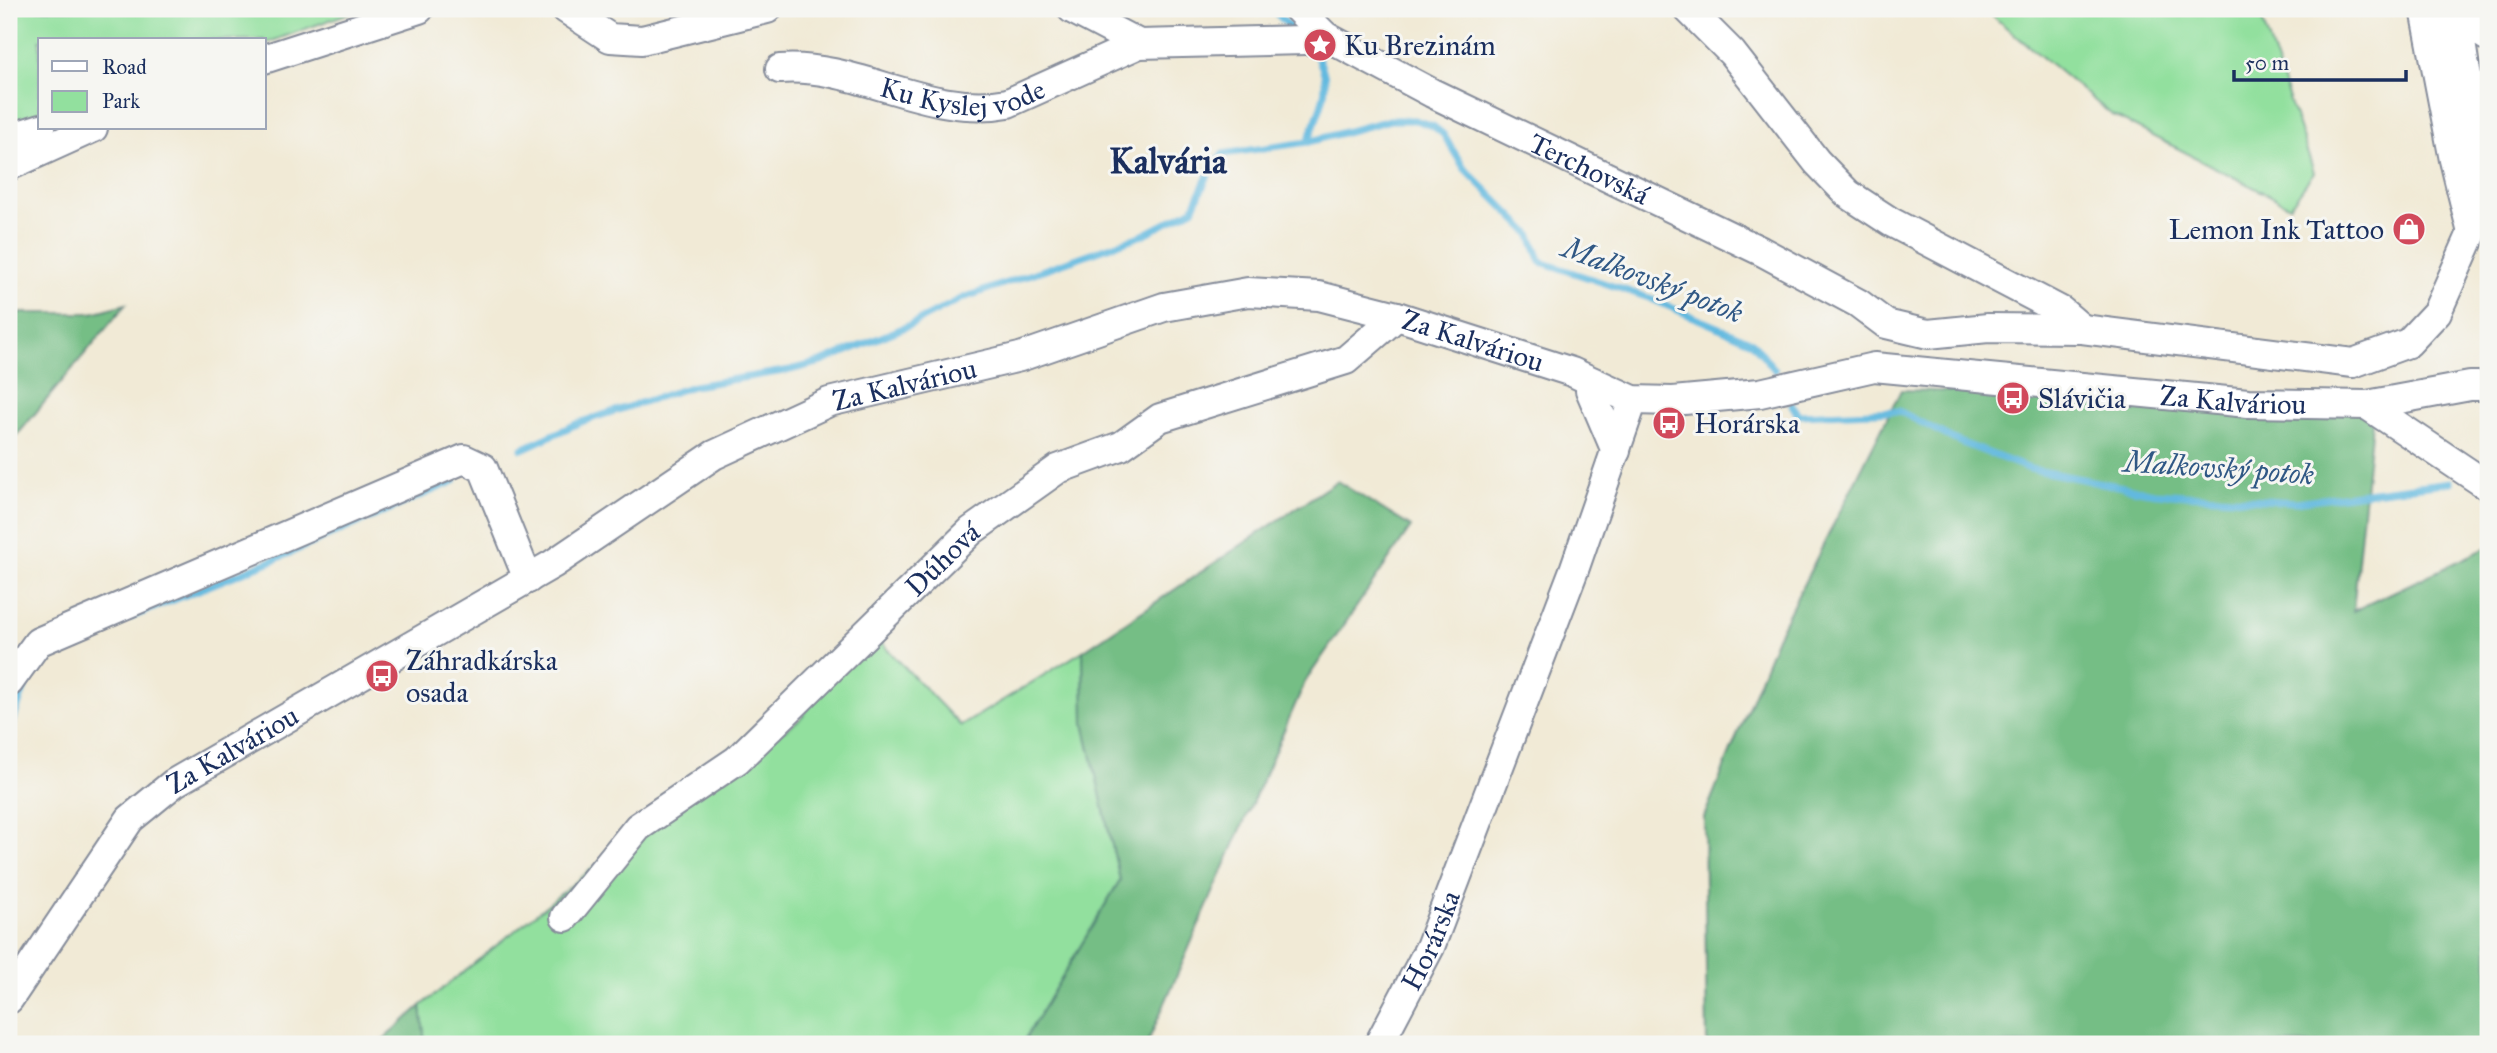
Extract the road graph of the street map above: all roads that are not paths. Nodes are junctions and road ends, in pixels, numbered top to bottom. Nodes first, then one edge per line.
1 (360, 9) edge
2 (419, 9) edge
3 (566, 9) edge
4 (767, 9) edge
5 (1072, 9) edge
6 (1298, 9) edge
7 (1688, 9) edge
8 (2425, 9) edge
9 (2451, 9) edge
10 (2485, 9) edge
11 (2488, 31) edge
12 (1305, 39) junction
13 (266, 40) edge
14 (1139, 44) junction
15 (266, 58) edge
16 (780, 69) dead end
17 (38, 129) edge
18 (89, 130) edge
19 (9, 138) edge
20 (9, 166) edge
21 (2488, 196) edge
22 (1396, 316) junction
23 (1886, 324) junction
24 (2082, 329) junction
25 (2354, 363) junction
26 (1874, 367) junction
27 (2473, 383) edge
28 (1590, 390) dead end
29 (1633, 400) junction
30 (2367, 405) junction
31 (2420, 440) junction
32 (1616, 451) junction
33 (2488, 486) edge
34 (528, 579) junction
35 (9, 682) edge
36 (565, 917) dead end
37 (9, 999) edge
38 (1379, 1044) edge

1 - 13 street
2 - 15 street
3 - 4 street
5 - 14 street, Ku Kyslej vode
6 - 12 street, Terchovská
7 - 24 street
8 - 25 street
9 - 21 main road
10 - 11 main road
12 - 14 street, Ku Kyslej vode
12 - 23 street, Terchovská
14 - 16 street, Ku Kyslej vode
17 - 19 street
18 - 20 street
22 - 29 street, Za Kalváriou
22 - 34 street, Za Kalváriou
22 - 36 street, Dúhová
23 - 24 street, Terchovská
23 - 26 street
24 - 25 street
25 - 30 street
26 - 29 street, Za Kalváriou
26 - 30 street, Za Kalváriou
27 - 30 street, Za Kalváriou
27 - 31 street
28 - 32 street
29 - 32 street, Horárska
30 - 31 street
31 - 33 street
32 - 38 street, Horárska
34 - 35 street
34 - 37 street, Za Kalváriou

